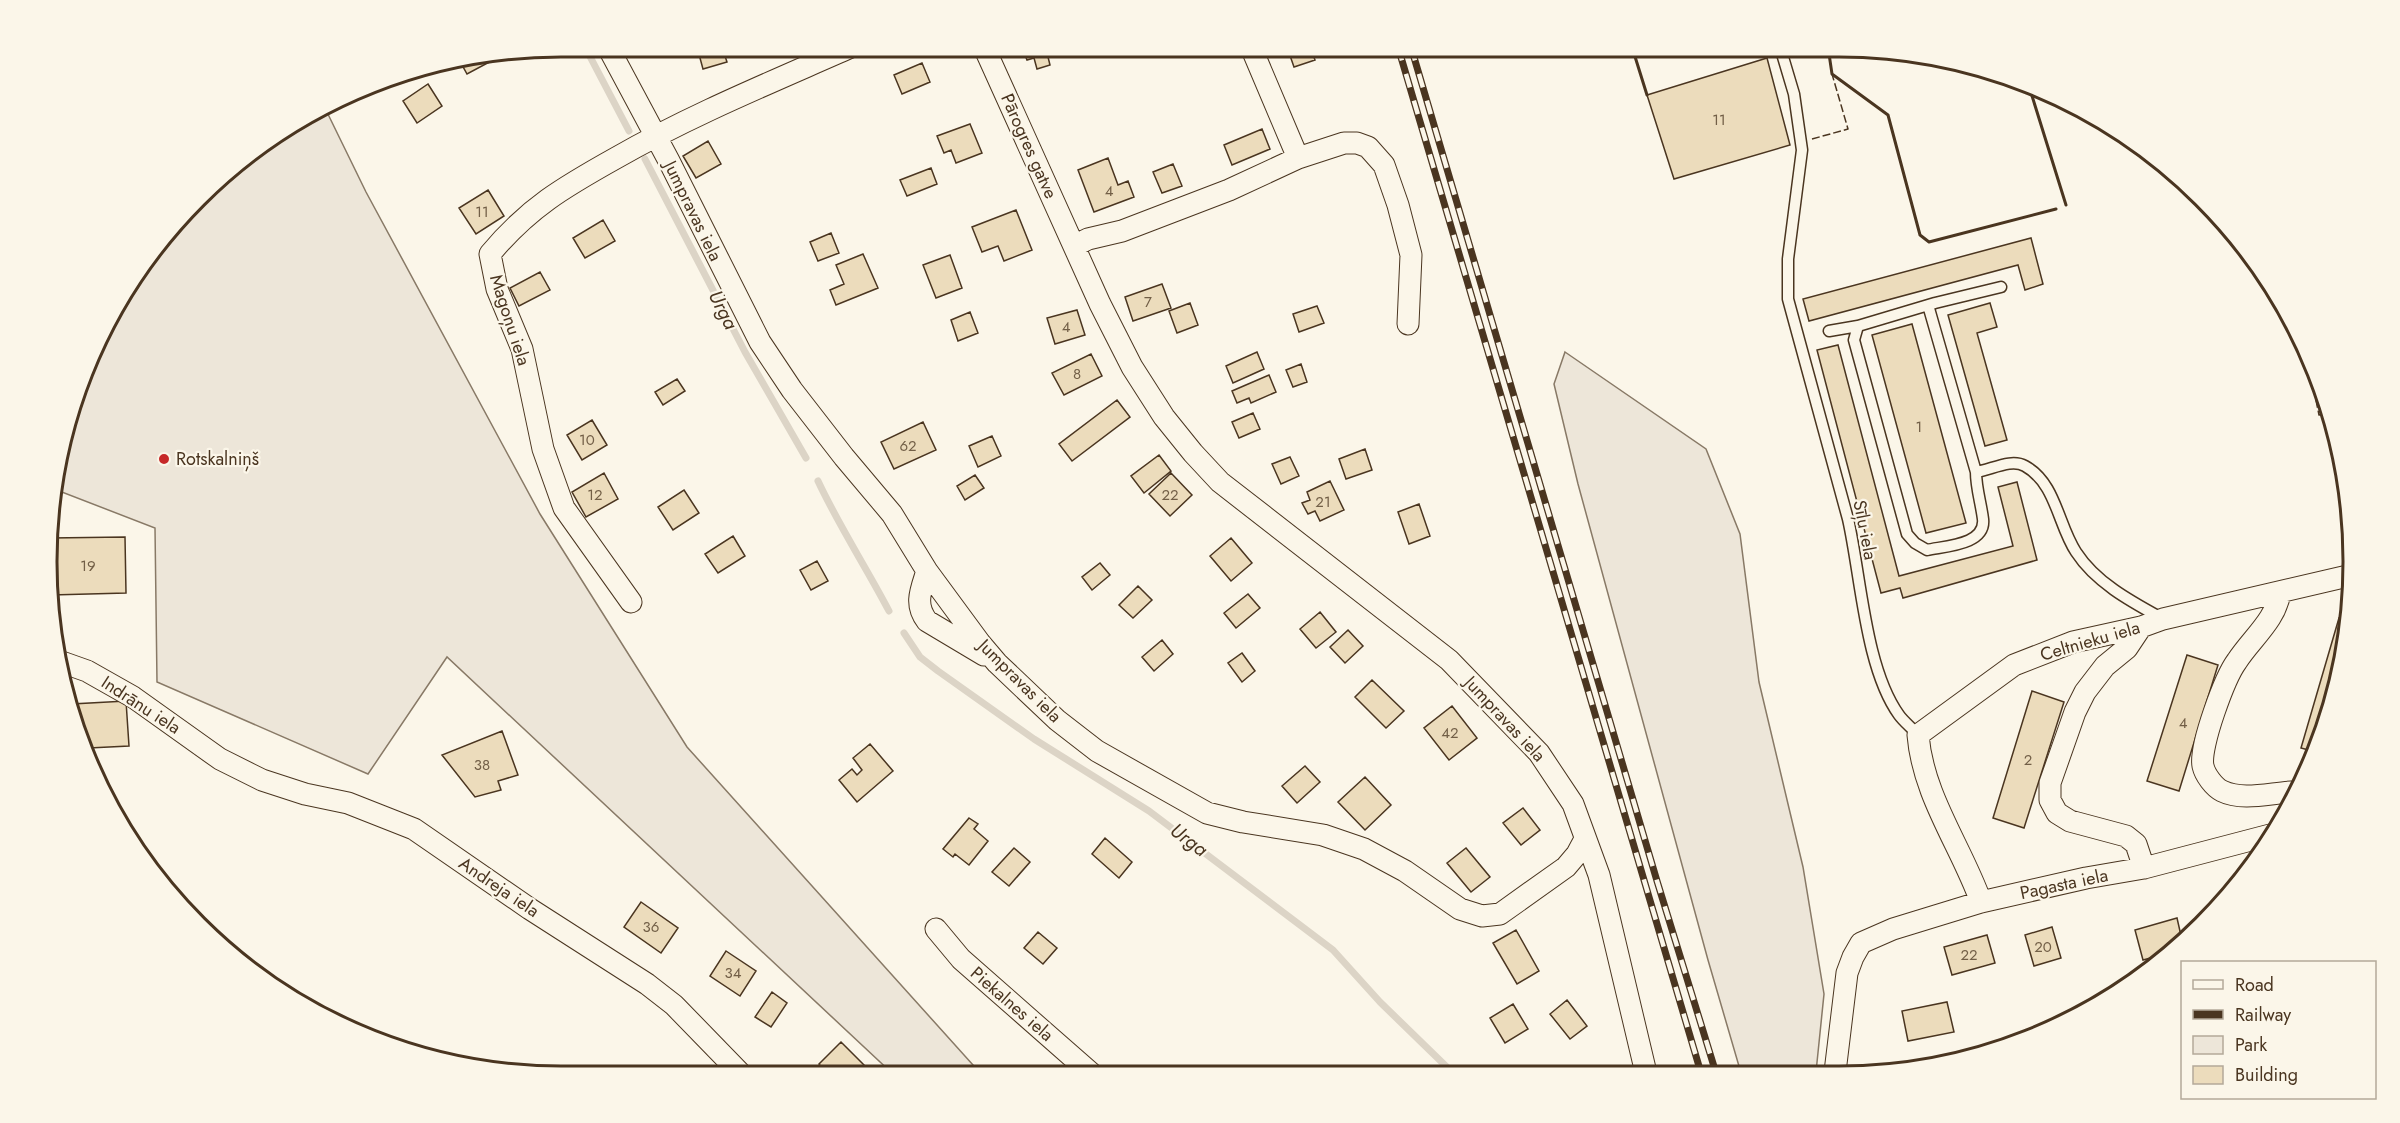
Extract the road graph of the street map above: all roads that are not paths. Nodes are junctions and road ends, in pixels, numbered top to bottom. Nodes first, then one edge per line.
1 (614, 57) edge
2 (827, 57) edge
3 (989, 57) edge
4 (1256, 57) edge
5 (1783, 57) edge
6 (654, 135) junction
7 (1298, 158) junction
8 (1074, 246) junction
9 (2001, 287) dead end
10 (1928, 305) junction
11 (1408, 324) dead end
12 (1858, 326) junction
13 (1829, 331) dead end
14 (1976, 472) junction
15 (927, 571) junction
16 (2343, 577) edge
17 (2280, 592) junction
18 (631, 602) dead end
19 (2163, 619) junction
20 (2141, 627) junction
21 (997, 663) junction
22 (68, 664) edge
23 (1918, 735) junction
24 (220, 759) joint
25 (2287, 792) edge
26 (2261, 837) edge
27 (1585, 839) junction
28 (2144, 868) junction
29 (1981, 902) junction
30 (936, 929) dead end
31 (734, 1066) edge
32 (1083, 1066) edge
33 (1644, 1066) edge
34 (1836, 1066) edge

1 - 6 street, Jumpravas iela
2 - 6 street, Magoņu iela
3 - 8 street, Pārogres gatve
4 - 7 street
5 - 23 lane, Sīļu iela
6 - 15 street, Jumpravas iela
6 - 18 street, Magoņu iela
7 - 8 street
7 - 11 street
8 - 27 street, Jumpravas iela
9 - 10 lane
10 - 12 lane
10 - 14 lane
12 - 13 lane
12 - 14 lane
14 - 19 lane
15 - 21 street, Jumpravas iela
15 - 21 street
16 - 17 street, Celtnieku iela
17 - 19 street, Celtnieku iela
17 - 25 street
19 - 20 street, Celtnieku iela
20 - 23 street, Celtnieku iela
20 - 28 street
21 - 27 street, Jumpravas iela
22 - 24 street, Indrānu iela
23 - 29 street
24 - 31 street, Andreja iela
26 - 28 street, Pagasta iela
27 - 33 street, Jumpravas iela
28 - 29 street, Pagasta iela
29 - 34 street, Pagasta iela
30 - 32 street, Piekalnes iela

